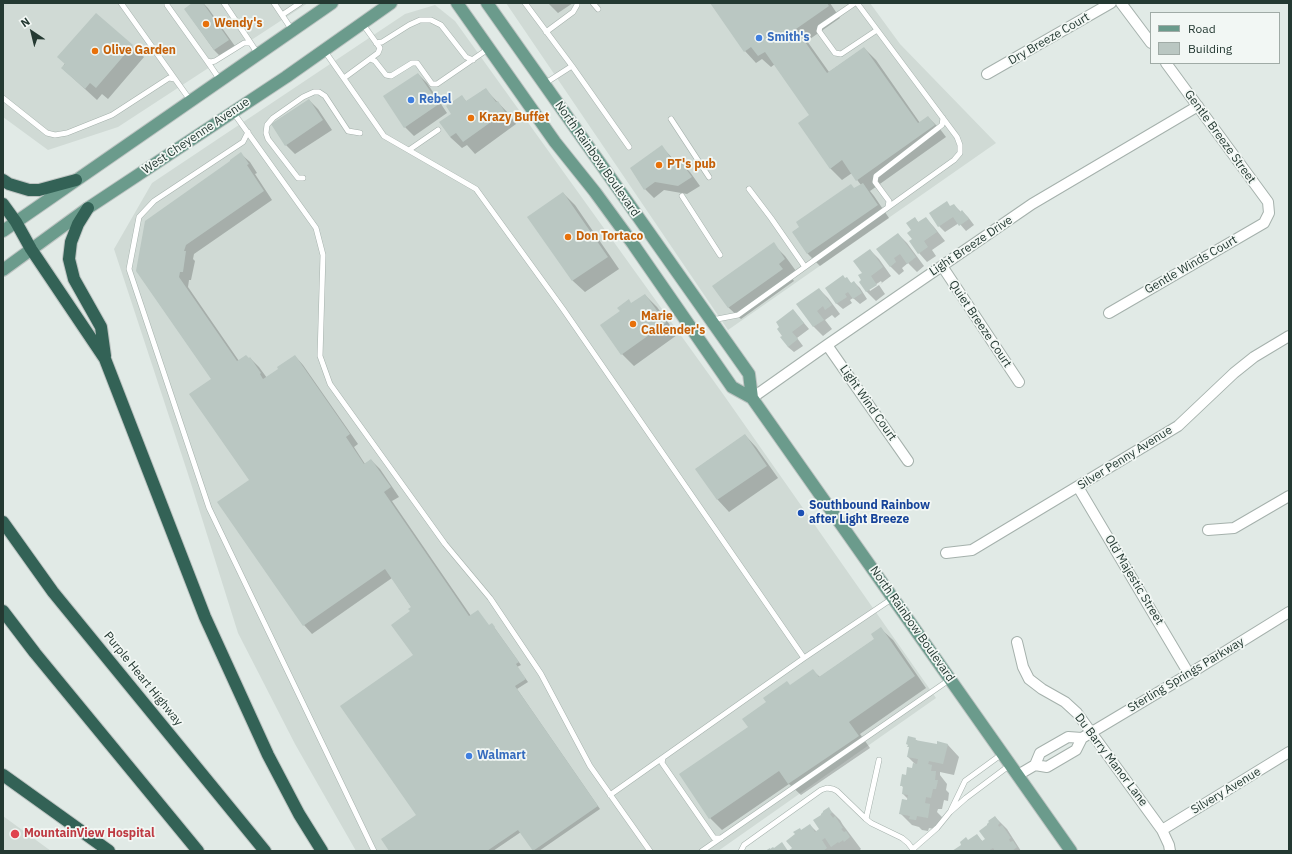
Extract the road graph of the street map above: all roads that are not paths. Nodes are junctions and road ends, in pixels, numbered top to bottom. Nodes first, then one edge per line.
1 (121, 3) edge
2 (167, 3) edge
3 (224, 3) edge
4 (274, 3) edge
5 (300, 3) edge
6 (332, 3) edge
7 (391, 3) edge
8 (487, 3) edge
9 (525, 3) edge
10 (577, 3) edge
11 (593, 3) edge
12 (856, 3) edge
13 (1111, 3) edge
14 (1121, 3) edge
15 (456, 4) edge
16 (598, 9) dead end
17 (282, 15) junction
18 (362, 23) junction
19 (293, 30) junction
20 (877, 30) junction
21 (546, 32) junction
22 (250, 43) junction
23 (376, 43) junction
24 (1150, 43) edge
25 (489, 49) junction
26 (324, 50) junction
27 (258, 54) junction
28 (370, 59) junction
29 (473, 60) junction
30 (207, 61) junction
31 (1167, 64) edge
32 (572, 66) junction
33 (987, 74) dead end
34 (344, 78) junction
35 (175, 79) junction
36 (220, 80) junction
37 (544, 84) junction
38 (3, 98) edge
39 (191, 100) junction
40 (1198, 106) junction
41 (233, 111) junction
42 (942, 118) junction
43 (671, 119) dead end
44 (438, 130) dead end
45 (248, 132) junction
46 (360, 133) dead end
47 (629, 147) dead end
48 (409, 150) junction
49 (709, 177) dead end
50 (303, 178) dead end
51 (3, 180) edge
52 (76, 180) junction
53 (749, 189) dead end
54 (682, 196) dead end
55 (3, 204) edge
56 (888, 207) junction
57 (88, 208) junction
58 (1269, 213) joint
59 (16, 222) junction
60 (3, 231) edge
61 (31, 249) junction
62 (662, 252) junction
63 (720, 255) dead end
64 (642, 256) junction
65 (942, 266) junction
66 (804, 267) junction
67 (649, 268) junction
68 (3, 270) edge
69 (1109, 313) dead end
70 (711, 320) junction
71 (1289, 336) edge
72 (827, 345) junction
73 (105, 359) junction
74 (1019, 382) dead end
75 (752, 398) junction
76 (908, 461) dead end
77 (1078, 487) junction
78 (1289, 496) edge
79 (3, 522) edge
80 (1208, 530) dead end
81 (946, 553) dead end
82 (893, 598) junction
83 (3, 611) edge
84 (1289, 612) edge
85 (1017, 642) dead end
86 (804, 658) junction
87 (1189, 674) junction
88 (950, 679) junction
89 (1091, 732) junction
90 (1082, 738) junction
91 (1289, 752) edge
92 (1002, 754) junction
93 (663, 758) junction
94 (879, 760) dead end
95 (1010, 764) junction
96 (1035, 765) junction
97 (3, 775) edge
98 (1018, 775) junction
99 (610, 795) junction
100 (950, 812) junction
101 (866, 819) junction
102 (1162, 830) junction
103 (720, 838) junction
104 (914, 850) edge
105 (109, 851) edge
106 (198, 851) edge
107 (265, 851) edge
108 (322, 851) edge
109 (374, 851) edge
110 (650, 851) edge
111 (702, 851) edge
112 (741, 851) edge
113 (1071, 851) edge
114 (1170, 851) edge

1 - 35 lane
2 - 30 lane
3 - 22 lane
4 - 17 lane
5 - 17 lane
6 - 19 main road
7 - 18 main road, West Cheyenne Avenue
8 - 37 main road, North Rainbow Boulevard
9 - 21 lane
10 - 21 lane
11 - 16 lane
12 - 20 lane
12 - 20 lane
13 - 33 street, Dry Breeze Court
14 - 24 street
15 - 25 main road, North Rainbow Boulevard
17 - 19 lane
18 - 23 lane
18 - 26 main road, West Cheyenne Avenue
19 - 27 main road
20 - 42 lane
21 - 32 lane
22 - 27 lane
22 - 30 lane
23 - 28 lane
23 - 29 lane
25 - 29 lane
25 - 64 main road, North Rainbow Boulevard
26 - 34 lane
26 - 41 main road, West Cheyenne Avenue
27 - 36 main road
28 - 29 lane
28 - 34 lane
30 - 36 lane
31 - 40 street, Gentle Breeze Street
32 - 37 lane
32 - 47 lane
34 - 48 lane
35 - 38 lane
35 - 39 lane
36 - 39 main road
37 - 62 main road, North Rainbow Boulevard
39 - 52 main road
40 - 58 street, Gentle Breeze Street
40 - 65 street, Light Breeze Drive
41 - 45 lane
41 - 57 main road, West Cheyenne Avenue
42 - 56 lane
42 - 56 lane
43 - 49 lane
44 - 48 lane
45 - 99 lane
45 - 109 lane
46 - 50 lane
48 - 86 lane
51 - 52 highway
52 - 59 main road
53 - 66 lane
54 - 63 lane
55 - 59 highway
56 - 66 lane
57 - 61 main road, West Cheyenne Avenue
57 - 73 highway
58 - 69 street, Gentle Winds Court
59 - 60 main road
59 - 61 highway
61 - 68 main road, West Cheyenne Avenue
61 - 73 highway
62 - 64 main road
62 - 67 main road
62 - 70 main road, North Rainbow Boulevard
64 - 67 main road, North Rainbow Boulevard
65 - 72 street, Light Breeze Drive
65 - 74 street, Quiet Breeze Court
66 - 70 lane
67 - 75 main road, North Rainbow Boulevard
70 - 75 main road, North Rainbow Boulevard
71 - 77 street, Silver Penny Avenue
72 - 75 street, Light Breeze Drive
72 - 76 street, Light Wind Court
73 - 108 highway
75 - 82 main road, North Rainbow Boulevard
77 - 81 street, Silver Penny Avenue
77 - 87 street, Old Majestic Street
78 - 80 street
79 - 107 highway, Purple Heart Highway
82 - 86 lane
82 - 88 main road, North Rainbow Boulevard
83 - 106 highway
84 - 87 street, Sterling Springs Parkway
85 - 89 street, Du Barry Manor Lane
86 - 93 lane
87 - 89 street, Sterling Springs Parkway
88 - 92 main road, North Rainbow Boulevard
88 - 103 lane
89 - 90 street, Sterling Springs Parkway
89 - 102 street, Du Barry Manor Lane
90 - 96 street, Sterling Springs Parkway
90 - 96 street, Sterling Springs Parkway
91 - 102 street, Silvery Avenue
92 - 95 main road, North Rainbow Boulevard
92 - 100 lane
93 - 99 lane
93 - 103 lane
94 - 101 lane
95 - 98 main road, North Rainbow Boulevard
95 - 100 lane
96 - 98 street, Sterling Springs Parkway
97 - 105 highway
98 - 113 main road, North Rainbow Boulevard
99 - 110 lane
100 - 104 lane
101 - 104 lane
101 - 112 lane
102 - 114 street, Du Barry Manor Lane
103 - 111 lane

